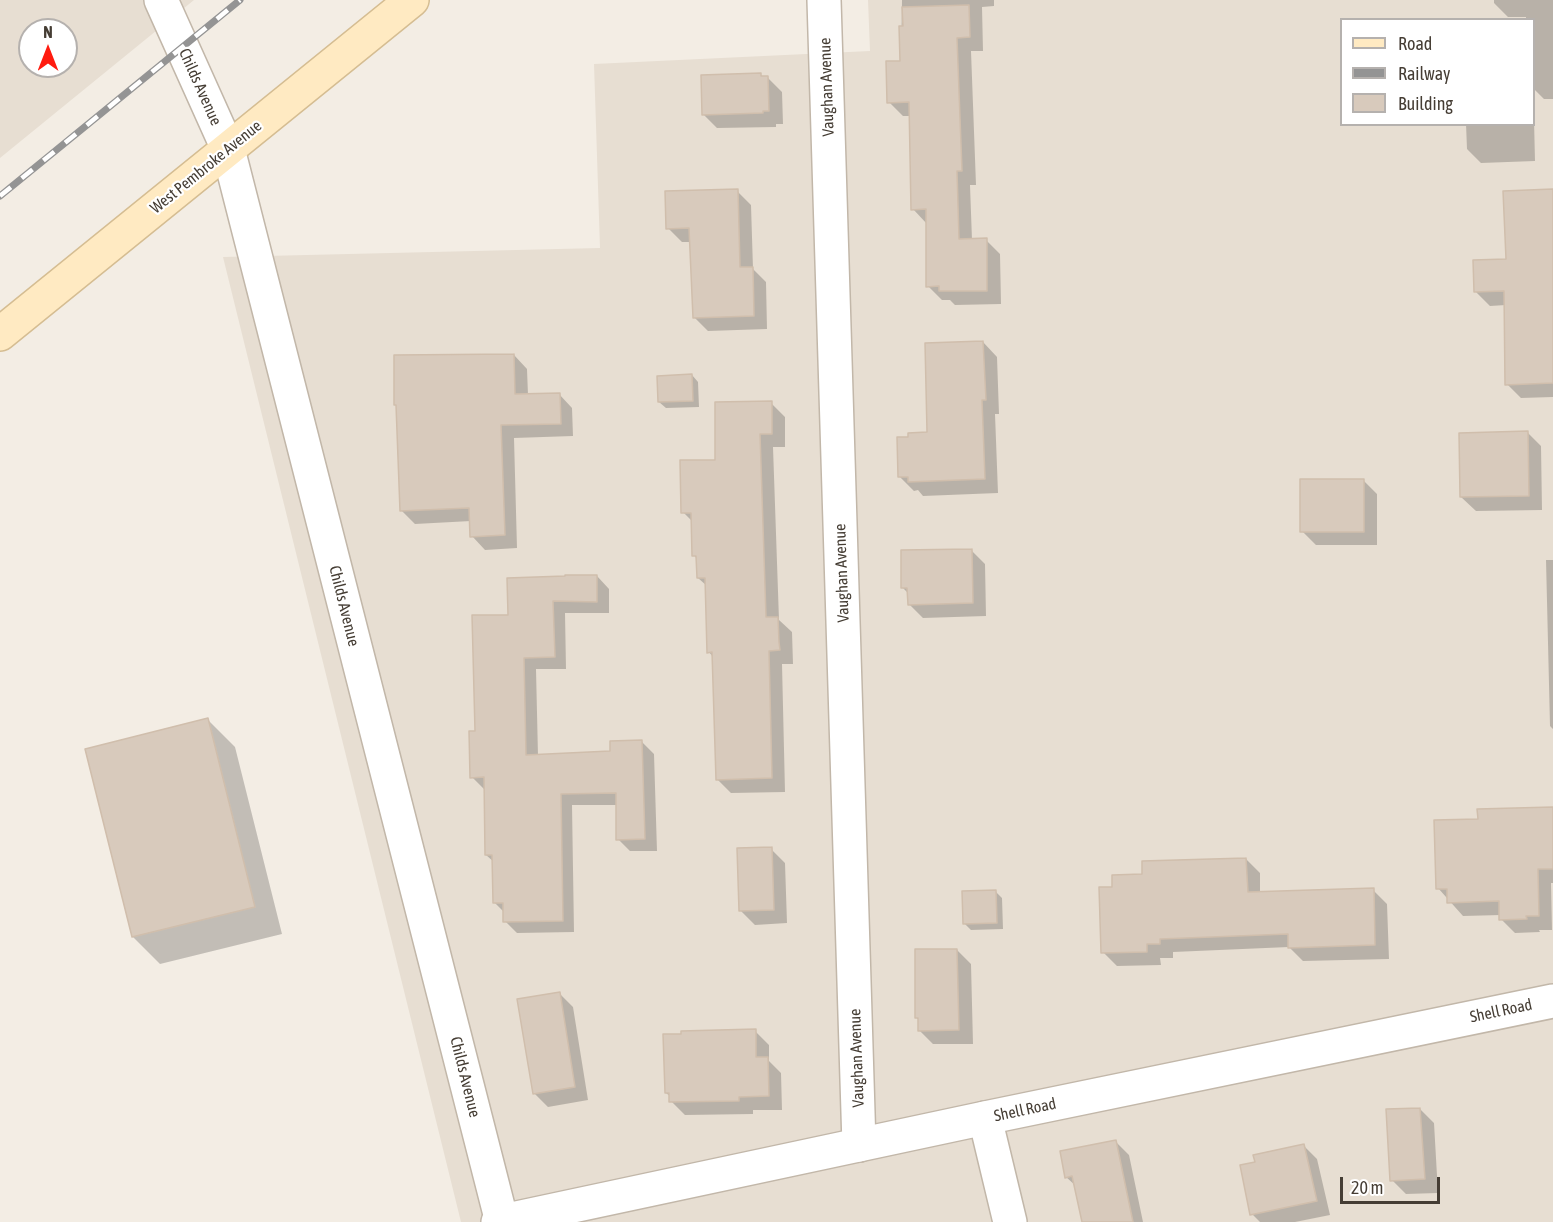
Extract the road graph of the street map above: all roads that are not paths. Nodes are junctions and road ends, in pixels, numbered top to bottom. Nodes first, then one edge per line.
1 (161, 0) edge
2 (412, 0) edge
3 (824, 0) edge
4 (228, 149) junction
5 (0, 334) edge
6 (1553, 1000) edge
7 (985, 1118) junction
8 (859, 1145) junction
9 (500, 1222) edge
10 (1010, 1222) edge

1 - 4 street, Childs Avenue
2 - 4 main road, West Pembroke Avenue
3 - 8 street, Vaughan Avenue
4 - 5 main road, West Pembroke Avenue
4 - 9 street, Childs Avenue
6 - 7 street, Shell Road
7 - 8 street, Shell Road
7 - 10 street
8 - 9 street, Shell Road

